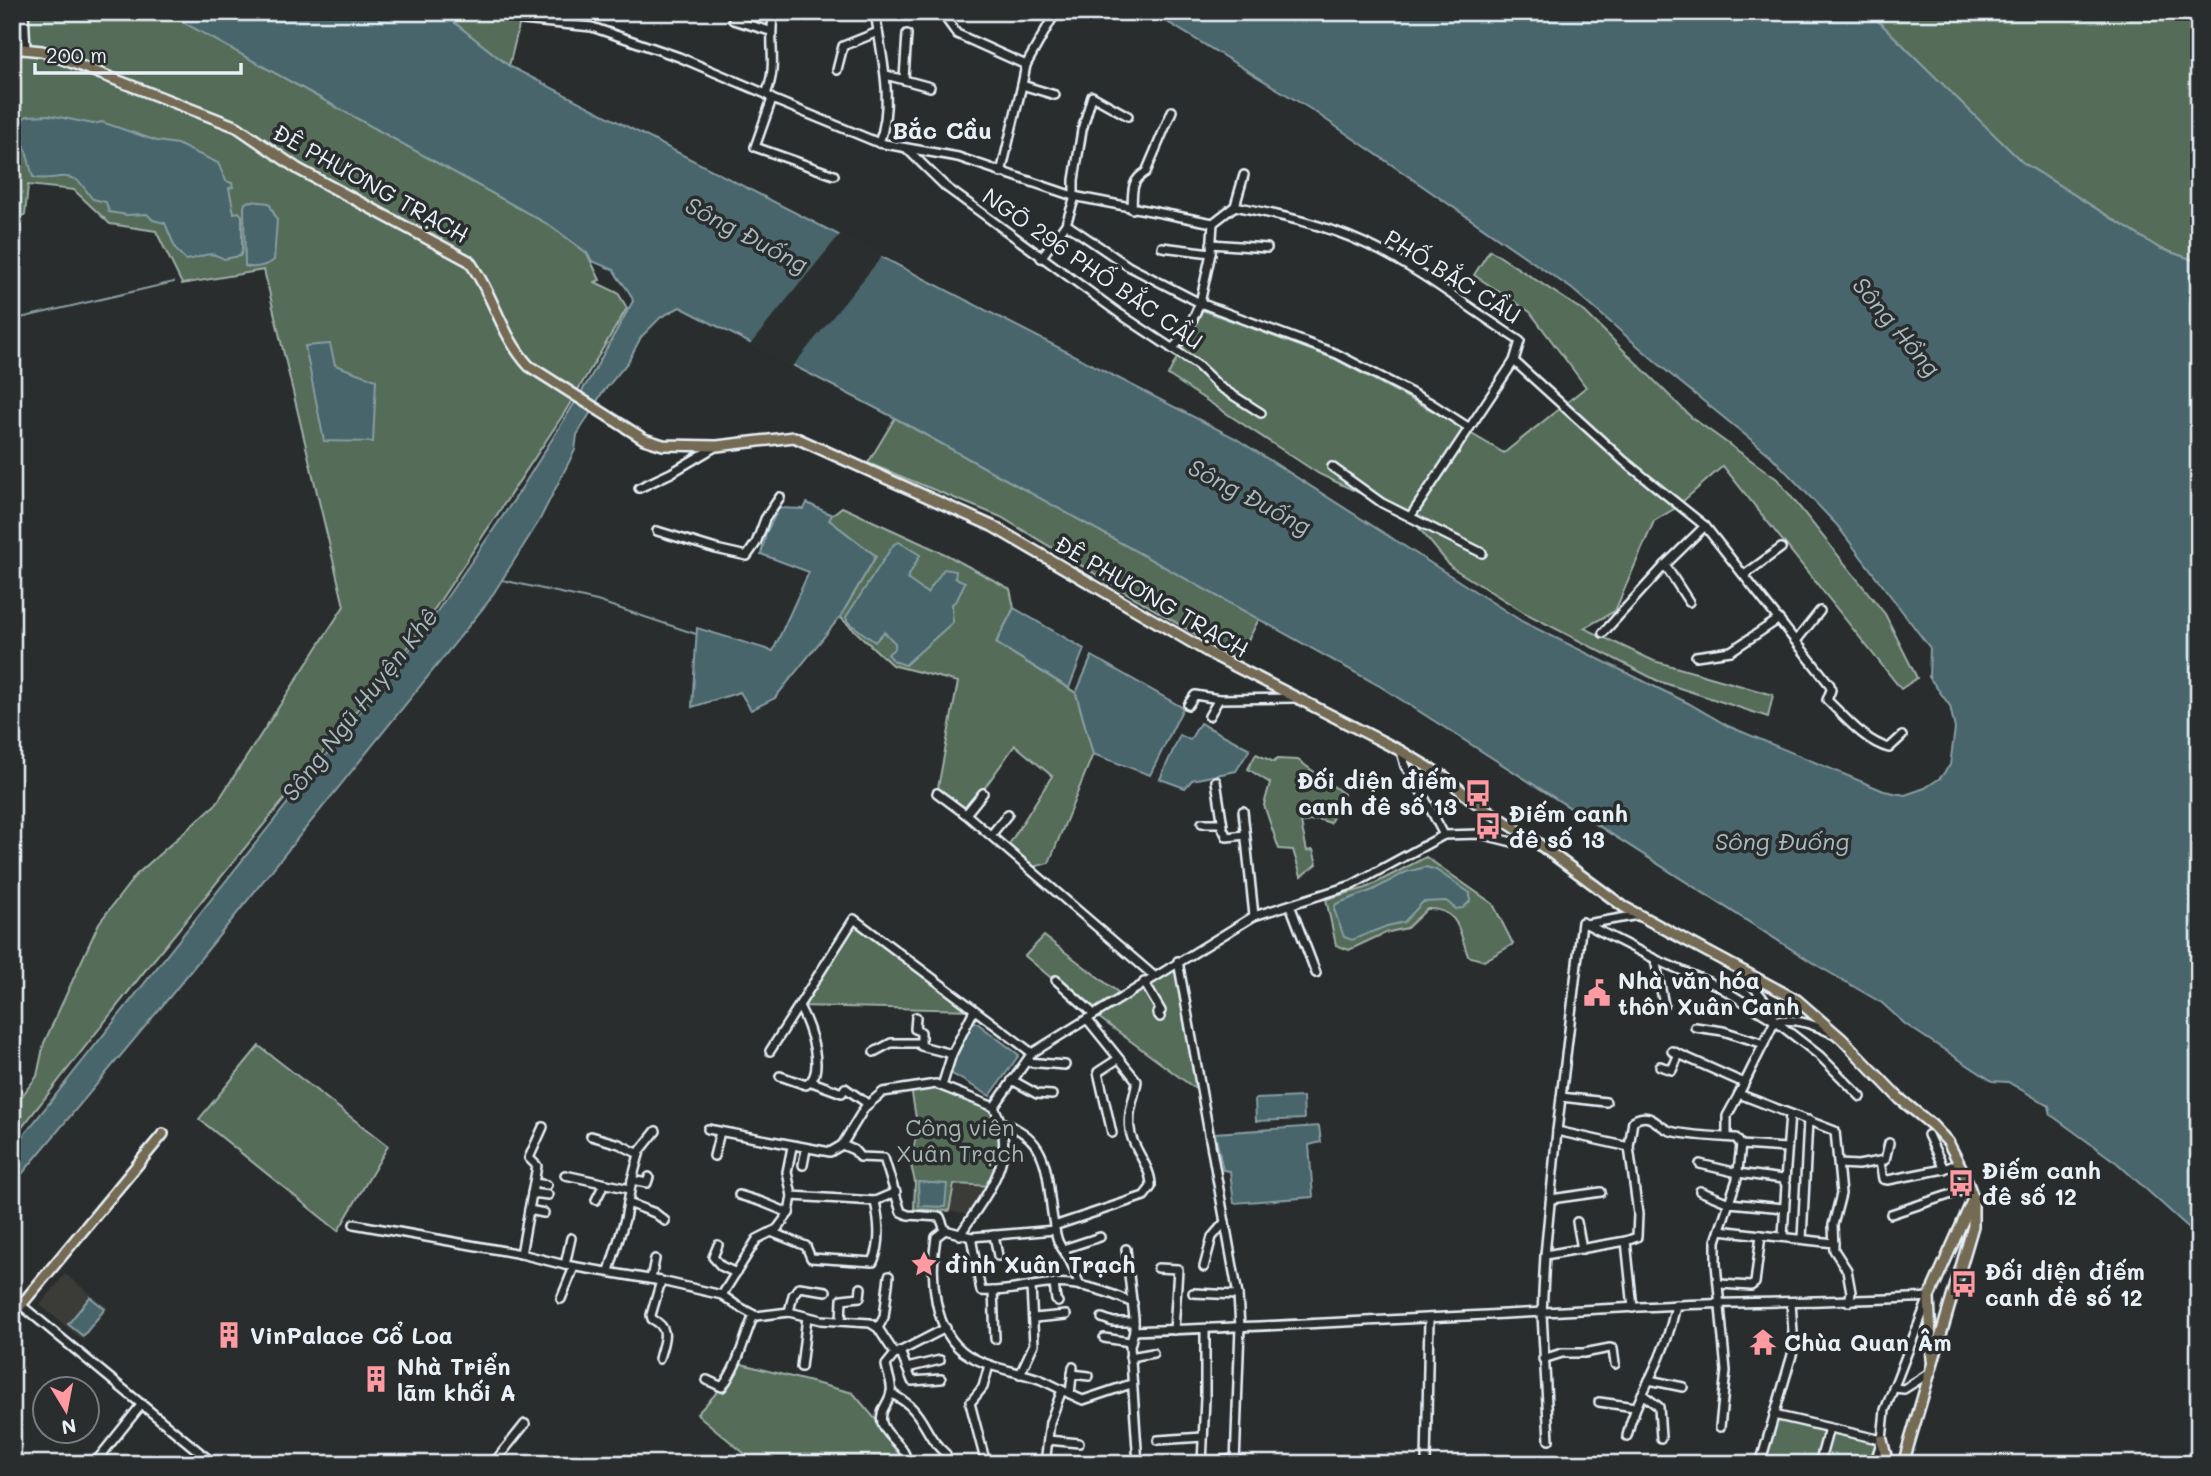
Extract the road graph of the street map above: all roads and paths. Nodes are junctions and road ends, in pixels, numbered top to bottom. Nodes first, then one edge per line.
1 (24, 12) edge
2 (502, 12) edge
3 (774, 12) edge
4 (875, 12) edge
5 (937, 12) edge
6 (1053, 17) dead end
7 (733, 20) dead end
8 (770, 31) junction
9 (878, 32) junction
10 (907, 34) dead end
11 (12, 48) edge
12 (26, 49) junction
13 (1027, 65) junction
14 (837, 70) dead end
15 (886, 75) junction
16 (904, 78) junction
17 (1022, 85) junction
18 (930, 87) dead end
19 (1055, 95) dead end
20 (769, 96) junction
21 (1172, 111) dead end
22 (1128, 116) dead end
23 (879, 143) junction
24 (907, 149) junction
25 (1001, 173) junction
26 (834, 175) dead end
27 (1244, 175) dead end
28 (1073, 195) junction
29 (1234, 206) junction
30 (1132, 209) junction
31 (1213, 223) junction
32 (1066, 224) junction
33 (1211, 244) junction
34 (1162, 247) dead end
35 (1267, 248) dead end
36 (1211, 253) junction
37 (1041, 258) junction
38 (1200, 303) junction
39 (1172, 349) junction
40 (1514, 361) junction
41 (1261, 413) dead end
42 (1468, 427) junction
43 (717, 446) junction
44 (1332, 467) dead end
45 (639, 488) dead end
46 (780, 497) dead end
47 (1410, 517) junction
48 (1705, 526) junction
49 (657, 531) dead end
50 (1781, 548) dead end
51 (1482, 553) dead end
52 (1665, 565) junction
53 (1744, 575) junction
54 (1689, 602) dead end
55 (1820, 611) dead end
56 (1779, 619) junction
57 (1603, 633) dead end
58 (1796, 641) junction
59 (1696, 656) dead end
60 (1294, 698) junction
61 (1219, 699) junction
62 (1188, 705) dead end
63 (1209, 716) dead end
64 (1902, 736) dead end
65 (1401, 751) junction
66 (1216, 781) dead end
67 (937, 793) dead end
68 (983, 793) dead end
69 (1243, 811) dead end
70 (966, 814) junction
71 (1008, 814) dead end
72 (1202, 823) dead end
73 (1223, 827) junction
74 (991, 835) junction
75 (1245, 835) junction
76 (1444, 835) junction
77 (1532, 839) junction
78 (1290, 905) junction
79 (1639, 915) junction
80 (1254, 916) junction
81 (1586, 924) junction
82 (1656, 960) junction
83 (1178, 961) junction
84 (1736, 967) junction
85 (1315, 973) dead end
86 (1154, 976) junction
87 (1056, 980) dead end
88 (1144, 982) junction
89 (1664, 1004) dead end
90 (799, 1006) junction
91 (974, 1010) junction
92 (916, 1017) dead end
93 (1091, 1017) junction
94 (1160, 1017) dead end
95 (1775, 1021) junction
96 (1695, 1027) dead end
97 (1842, 1039) junction
98 (921, 1043) junction
99 (1764, 1044) junction
100 (770, 1051) dead end
101 (874, 1052) dead end
102 (1032, 1053) junction
103 (952, 1054) junction
104 (1118, 1059) junction
105 (1026, 1062) junction
106 (1065, 1065) dead end
107 (1660, 1066) dead end
108 (780, 1076) dead end
109 (1012, 1080) junction
110 (812, 1082) junction
111 (1744, 1083) junction
112 (942, 1086) junction
113 (1739, 1094) junction
114 (1052, 1095) dead end
115 (1561, 1097) junction
116 (1861, 1097) dead end
117 (1605, 1102) dead end
118 (868, 1104) junction
119 (995, 1107) junction
120 (1790, 1114) junction
121 (1808, 1120) junction
122 (1003, 1123) junction
123 (543, 1127) dead end
124 (708, 1129) dead end
125 (656, 1130) dead end
126 (1557, 1131) junction
127 (720, 1132) junction
128 (1112, 1132) dead end
129 (163, 1134) dead end
130 (1928, 1135) dead end
131 (591, 1136) dead end
132 (1727, 1137) junction
133 (1889, 1143) dead end
134 (842, 1145) junction
135 (1741, 1145) junction
136 (792, 1147) junction
137 (1629, 1147) junction
138 (1787, 1148) junction
139 (806, 1149) junction
140 (639, 1154) junction
141 (714, 1156) dead end
142 (1880, 1162) junction
143 (1959, 1163) junction
144 (1700, 1164) dead end
145 (1839, 1164) junction
146 (803, 1165) dead end
147 (1944, 1169) junction
148 (1738, 1173) junction
149 (565, 1175) dead end
150 (649, 1177) dead end
151 (632, 1180) junction
152 (1785, 1181) junction
153 (534, 1183) junction
154 (604, 1184) junction
155 (547, 1185) dead end
156 (630, 1189) junction
157 (1700, 1191) dead end
158 (897, 1192) junction
159 (1601, 1192) dead end
160 (532, 1193) junction
161 (1972, 1193) junction
162 (548, 1195) dead end
163 (739, 1195) dead end
164 (792, 1196) junction
165 (1551, 1199) junction
166 (596, 1200) dead end
167 (875, 1201) junction
168 (628, 1203) junction
169 (1729, 1203) junction
170 (1784, 1208) junction
171 (529, 1210) junction
172 (544, 1213) dead end
173 (789, 1213) junction
174 (1891, 1214) dead end
175 (665, 1221) dead end
176 (1225, 1222) junction
177 (1577, 1222) dead end
178 (354, 1224) dead end
179 (1054, 1228) junction
180 (945, 1230) junction
181 (1720, 1230) junction
182 (771, 1232) junction
183 (960, 1235) junction
184 (994, 1235) junction
185 (1761, 1235) junction
186 (971, 1237) junction
187 (1100, 1237) dead end
188 (1783, 1237) junction
189 (571, 1238) dead end
190 (1802, 1239) junction
191 (1626, 1241) junction
192 (1834, 1243) junction
193 (718, 1245) dead end
194 (1063, 1249) junction
195 (1126, 1249) dead end
196 (1582, 1249) junction
197 (521, 1254) junction
198 (1545, 1255) junction
199 (998, 1256) dead end
200 (655, 1258) dead end
201 (565, 1265) junction
202 (574, 1267) junction
203 (1204, 1267) dead end
204 (1158, 1268) dead end
205 (609, 1271) junction
206 (736, 1273) junction
207 (890, 1276) dead end
208 (651, 1279) junction
209 (661, 1281) junction
210 (1054, 1284) junction
211 (1720, 1284) junction
212 (1753, 1285) junction
213 (1080, 1286) junction
214 (1031, 1287) junction
215 (861, 1288) dead end
216 (826, 1291) dead end
217 (993, 1291) junction
218 (1193, 1293) dead end
219 (722, 1295) junction
220 (1238, 1295) junction
221 (1929, 1297) junction
222 (561, 1299) dead end
223 (1058, 1302) dead end
224 (1791, 1302) junction
225 (1849, 1302) junction
226 (1133, 1303) junction
227 (1721, 1303) junction
228 (1760, 1303) junction
229 (21, 1305) junction
230 (1676, 1305) junction
231 (1633, 1308) junction
232 (789, 1312) junction
233 (1542, 1314) junction
234 (754, 1315) junction
235 (1066, 1315) dead end
236 (12, 1317) edge
237 (807, 1317) junction
238 (1034, 1318) junction
239 (1102, 1318) dead end
240 (1429, 1319) junction
241 (841, 1321) junction
242 (1240, 1326) junction
243 (1134, 1327) junction
244 (878, 1328) junction
245 (946, 1328) junction
246 (1205, 1329) junction
247 (1174, 1330) junction
248 (1104, 1338) dead end
249 (995, 1339) dead end
250 (1130, 1342) junction
251 (898, 1353) junction
252 (1153, 1353) dead end
253 (1130, 1357) junction
254 (659, 1359) dead end
255 (1543, 1359) junction
256 (940, 1360) dead end
257 (1615, 1364) dead end
258 (989, 1365) junction
259 (801, 1367) dead end
260 (906, 1368) junction
261 (1932, 1370) junction
262 (1020, 1374) junction
263 (1089, 1376) dead end
264 (941, 1379) dead end
265 (707, 1380) dead end
266 (1649, 1380) junction
267 (1131, 1384) junction
268 (1683, 1387) dead end
269 (1893, 1388) junction
270 (1062, 1390) junction
271 (891, 1393) junction
272 (1070, 1394) junction
273 (1642, 1394) junction
274 (1599, 1402) dead end
275 (142, 1404) junction
276 (1635, 1407) junction
277 (1774, 1415) junction
278 (525, 1424) dead end
279 (1720, 1427) dead end
280 (1829, 1428) junction
281 (1627, 1436) dead end
282 (1203, 1437) junction
283 (1661, 1438) dead end
284 (1048, 1440) junction
285 (1158, 1440) dead end
286 (1549, 1440) dead end
287 (1882, 1440) junction
288 (1079, 1443) dead end
289 (946, 1454) dead end
290 (984, 1456) dead end
291 (1235, 1462) edge
292 (1199, 1463) edge
293 (93, 1464) edge
294 (214, 1464) edge
295 (493, 1464) edge
296 (906, 1464) edge
297 (1045, 1464) edge
298 (1138, 1464) edge
299 (1426, 1464) edge
300 (1760, 1464) edge
301 (1819, 1464) edge
302 (1874, 1464) edge
303 (1888, 1464) edge
304 (1903, 1464) edge

1 - 12 street
2 - 20 street
3 - 8 street
4 - 9 street
5 - 13 street
6 - 13 street
7 - 8 street
8 - 20 street
9 - 14 street
9 - 15 street
10 - 16 street
11 - 12 main road, ĐÊ PHƯƠNG TRẠCH
12 - 43 main road, ĐÊ PHƯƠNG TRẠCH
13 - 17 street
15 - 16 street
15 - 23 street
16 - 18 street
17 - 19 street
17 - 25 street
20 - 23 street
20 - 26 street
21 - 30 street
22 - 28 street
23 - 24 street
24 - 25 street
24 - 37 street, NGÕ 296 PHỐ BẮC CẦU
25 - 28 street
27 - 29 street
28 - 30 street
28 - 32 street
29 - 31 street
29 - 40 street, PHỐ BẮC CẦU
30 - 31 street
31 - 33 street
32 - 37 street
32 - 38 street
33 - 35 street
33 - 36 street
34 - 36 street
36 - 38 street
37 - 39 street, NGÕ 296 PHỐ BẮC CẦU
38 - 39 street
38 - 42 street
39 - 41 street, NGÕ 296 PHỐ BẮC CẦU
40 - 42 street
40 - 48 street, PHỐ BẮC CẦU
42 - 47 street
43 - 45 street
43 - 60 main road, ĐÊ PHƯƠNG TRẠCH
44 - 47 street
46 - 49 street
47 - 51 street
48 - 52 street
48 - 53 street, PHỐ BẮC CẦU
50 - 53 street
52 - 54 street
52 - 57 street
53 - 56 street, PHỐ BẮC CẦU
55 - 58 street
56 - 58 street, PHỐ BẮC CẦU
56 - 59 street
58 - 64 street, PHỐ BẮC CẦU
60 - 61 street
60 - 65 main road, ĐÊ PHƯƠNG TRẠCH
61 - 62 street
61 - 63 street
65 - 76 street
65 - 77 main road, ĐÊ PHƯƠNG TRẠCH
66 - 73 street
67 - 70 street
68 - 70 street
69 - 75 street
70 - 74 street
71 - 74 street
72 - 73 street
73 - 75 street
74 - 86 street
75 - 80 street
76 - 77 street
76 - 78 street
77 - 79 main road, ĐÊ PHƯƠNG TRẠCH
78 - 80 street
78 - 85 street
79 - 81 street
79 - 84 main road, ĐÊ PHƯƠNG TRẠCH
80 - 83 street
81 - 82 street
81 - 115 street
82 - 89 street
82 - 95 street
83 - 86 street
83 - 176 street
84 - 95 street
84 - 97 main road, ĐÊ PHƯƠNG TRẠCH
86 - 88 street
87 - 93 street
88 - 93 street
88 - 94 street
90 - 91 street
90 - 100 street
90 - 110 street
91 - 102 street
91 - 103 street
92 - 98 street
93 - 102 street
93 - 104 street
95 - 97 street
95 - 99 street
95 - 116 street
96 - 99 street
97 - 143 main road, ĐÊ PHƯƠNG TRẠCH
98 - 101 street
98 - 103 street
99 - 111 street
102 - 105 street
103 - 112 street
104 - 128 street
104 - 179 street
105 - 106 street
105 - 109 street
107 - 111 street
108 - 110 street
109 - 114 street
109 - 119 street
110 - 118 street
111 - 113 street
112 - 118 street
112 - 119 street
113 - 120 street
113 - 132 street
115 - 117 street
115 - 126 street
118 - 134 street
119 - 122 street
120 - 121 street
120 - 138 street
121 - 145 street
121 - 190 street
122 - 179 street
122 - 183 street
123 - 153 street
124 - 127 street
125 - 140 street
126 - 137 street
126 - 165 street
127 - 136 street
127 - 141 street
129 - 229 main road
130 - 147 street
131 - 140 street
132 - 135 street
132 - 137 street
133 - 142 street
134 - 139 street
134 - 158 street
135 - 138 street
135 - 148 street
136 - 139 street
136 - 164 street
137 - 191 street
138 - 152 street
139 - 146 street
140 - 151 street
142 - 145 street
142 - 147 street
143 - 147 street
143 - 161 main road, ĐÊ PHƯƠNG TRẠCH
144 - 148 street
145 - 192 street
148 - 152 street
148 - 169 street
149 - 154 street
150 - 151 street
151 - 156 street
152 - 170 street
153 - 155 street
153 - 160 street
154 - 156 street
154 - 166 street
156 - 168 street
157 - 169 street
158 - 167 street
158 - 180 street
159 - 165 street
160 - 162 street
160 - 171 street
161 - 174 street
161 - 221 main road
161 - 261 main road, ĐÊ PHƯƠNG TRẠCH
163 - 173 street
164 - 167 street
164 - 173 street
165 - 198 street
167 - 182 street
168 - 175 street
168 - 205 street
169 - 170 street
169 - 181 street
170 - 188 street
171 - 172 street
171 - 197 street
173 - 182 street
176 - 203 street
176 - 220 street
177 - 196 street
178 - 197 street
179 - 184 street
179 - 194 street
180 - 183 street
180 - 245 street
181 - 185 street
181 - 211 street
182 - 206 street
183 - 186 street
184 - 186 street
184 - 199 street
185 - 188 street
185 - 212 street
186 - 217 street
187 - 194 street
188 - 190 street
189 - 201 street
190 - 192 street
191 - 196 street
191 - 231 street
192 - 225 street
193 - 206 street
194 - 213 street
195 - 226 street
196 - 198 street
197 - 201 street
198 - 233 street
200 - 208 street
201 - 202 street
202 - 205 street
202 - 222 street
204 - 247 street
205 - 208 street
206 - 219 street
207 - 244 street
208 - 209 street
209 - 219 street
209 - 254 street
210 - 213 street
210 - 214 street
210 - 223 street
211 - 212 street
211 - 227 street
212 - 228 street
213 - 226 street
214 - 217 street
214 - 238 street
215 - 241 street
216 - 232 street
217 - 249 street
218 - 220 street
219 - 234 street
220 - 242 street
221 - 225 street
221 - 261 main road
221 - 269 street
224 - 225 street
224 - 228 street
224 - 277 street
226 - 243 street
227 - 228 street
227 - 230 street
227 - 279 street
229 - 236 main road
229 - 275 street
230 - 231 street
230 - 266 street
231 - 233 street
232 - 234 street
232 - 237 street
233 - 240 street
233 - 255 street
234 - 265 street
235 - 238 street
237 - 241 street
237 - 259 street
238 - 262 street
239 - 243 street
240 - 242 street
240 - 299 street
241 - 244 street
242 - 246 street
242 - 291 street
243 - 247 street
243 - 250 street
244 - 251 street
245 - 251 street
245 - 258 street
246 - 247 street
246 - 282 street
248 - 250 street
250 - 253 street
251 - 260 street
251 - 271 street
252 - 253 street
253 - 267 street
255 - 257 street
255 - 286 street
256 - 260 street
258 - 262 street
258 - 290 street
260 - 264 street
261 - 269 street
261 - 304 main road, ĐÊ PHƯƠNG TRẠCH
262 - 270 street
263 - 272 street
266 - 268 street
266 - 273 street
267 - 272 street
267 - 298 street
269 - 287 street
270 - 272 street
270 - 284 street
271 - 289 street
271 - 296 street
273 - 276 street
273 - 283 street
274 - 276 street
275 - 293 street
275 - 294 street
276 - 281 street
277 - 280 street
277 - 300 street
278 - 295 street
280 - 287 street
280 - 301 street
282 - 285 street
282 - 292 street
284 - 288 street
284 - 297 street
287 - 302 street
287 - 303 main road
291 - 292 street

